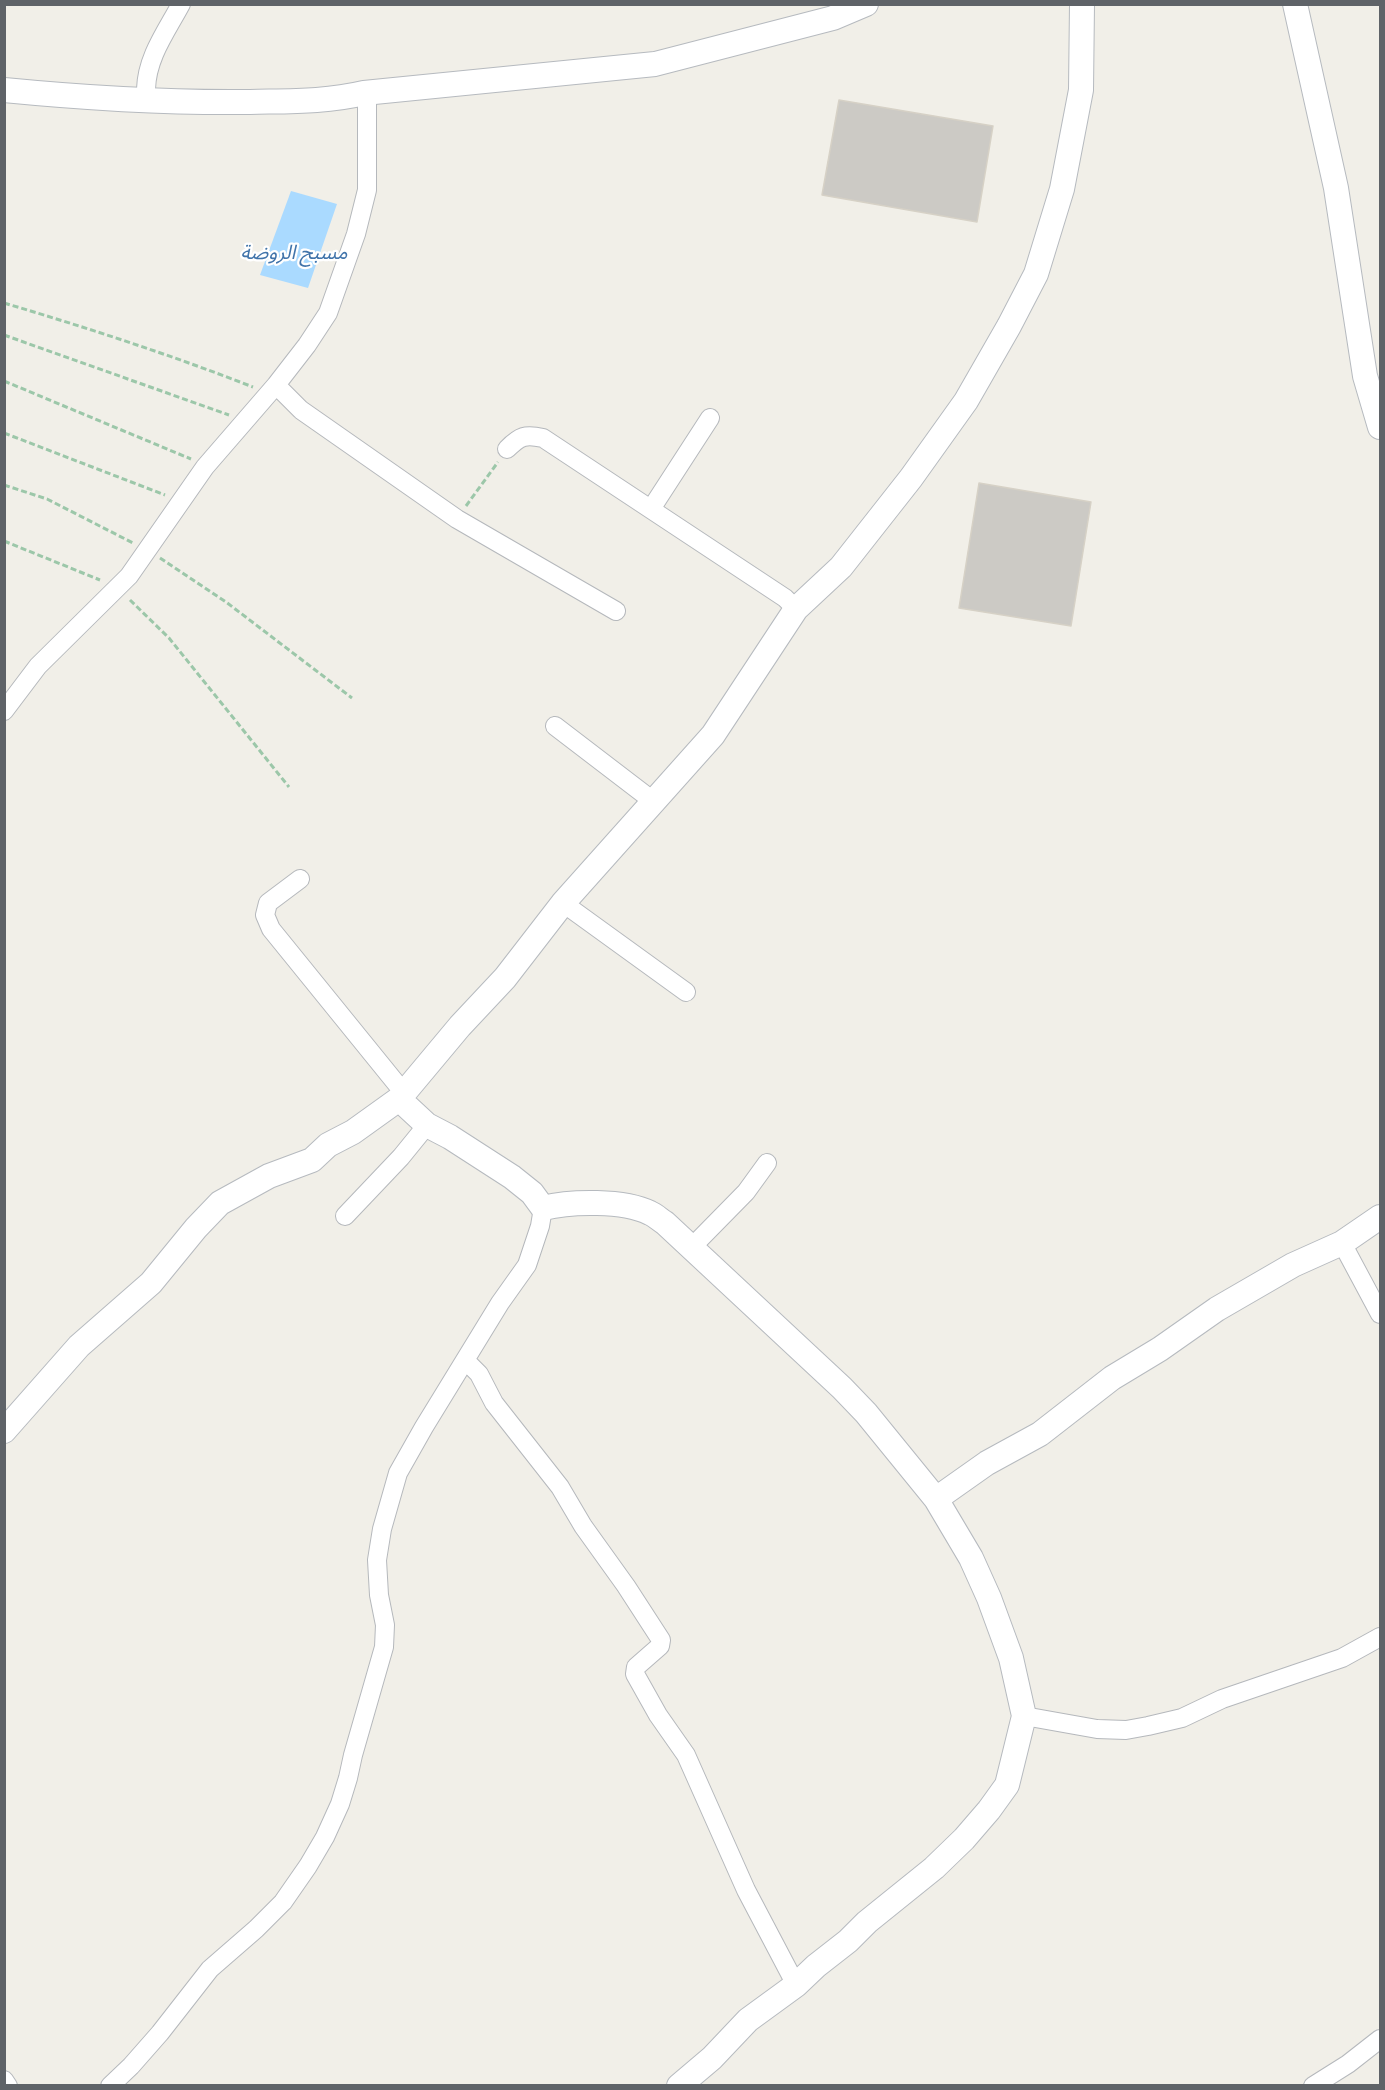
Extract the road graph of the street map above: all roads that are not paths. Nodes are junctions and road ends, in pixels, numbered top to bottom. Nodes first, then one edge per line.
1 (181, 4) edge
2 (866, 4) edge
3 (1295, 4) edge
4 (1082, 5) edge
5 (4, 78) edge
6 (146, 89) junction
7 (4, 90) edge
8 (365, 93) junction
9 (272, 390) junction
10 (710, 418) dead end
11 (1380, 427) edge
12 (507, 449) road end
13 (651, 509) junction
14 (796, 609) junction
15 (616, 611) dead end
16 (4, 711) edge
17 (555, 726) dead end
18 (653, 801) junction
19 (300, 879) dead end
20 (563, 903) junction
21 (686, 992) dead end
22 (401, 1096) junction
23 (427, 1125) junction
24 (767, 1163) dead end
25 (543, 1208) junction
26 (345, 1216) dead end
27 (1380, 1217) edge
28 (1342, 1243) junction
29 (691, 1248) junction
30 (1380, 1314) edge
31 (465, 1360) junction
32 (4, 1431) edge
33 (936, 1499) junction
34 (1380, 1637) edge
35 (1024, 1716) junction
36 (796, 1985) junction
37 (1380, 2039) edge
38 (4, 2080) edge
39 (8, 2085) edge
40 (110, 2085) edge
41 (679, 2085) edge
42 (1313, 2085) edge

1 - 6 street
2 - 8 street
3 - 11 street
4 - 14 street
5 - 6 street
6 - 8 street
7 - 8 street
8 - 9 street
9 - 15 street
9 - 16 street
10 - 13 street
12 - 13 street
13 - 14 street
14 - 18 street
17 - 18 street
18 - 20 street
19 - 22 street
20 - 21 street
20 - 22 street
22 - 23 street
22 - 32 street
23 - 25 street
23 - 26 street
24 - 29 street
25 - 29 street
25 - 31 street
27 - 28 street
28 - 30 street
28 - 33 street
29 - 33 street
31 - 36 street
31 - 40 street
33 - 35 street
34 - 35 street
35 - 36 street
36 - 41 street
37 - 42 street
38 - 39 street

